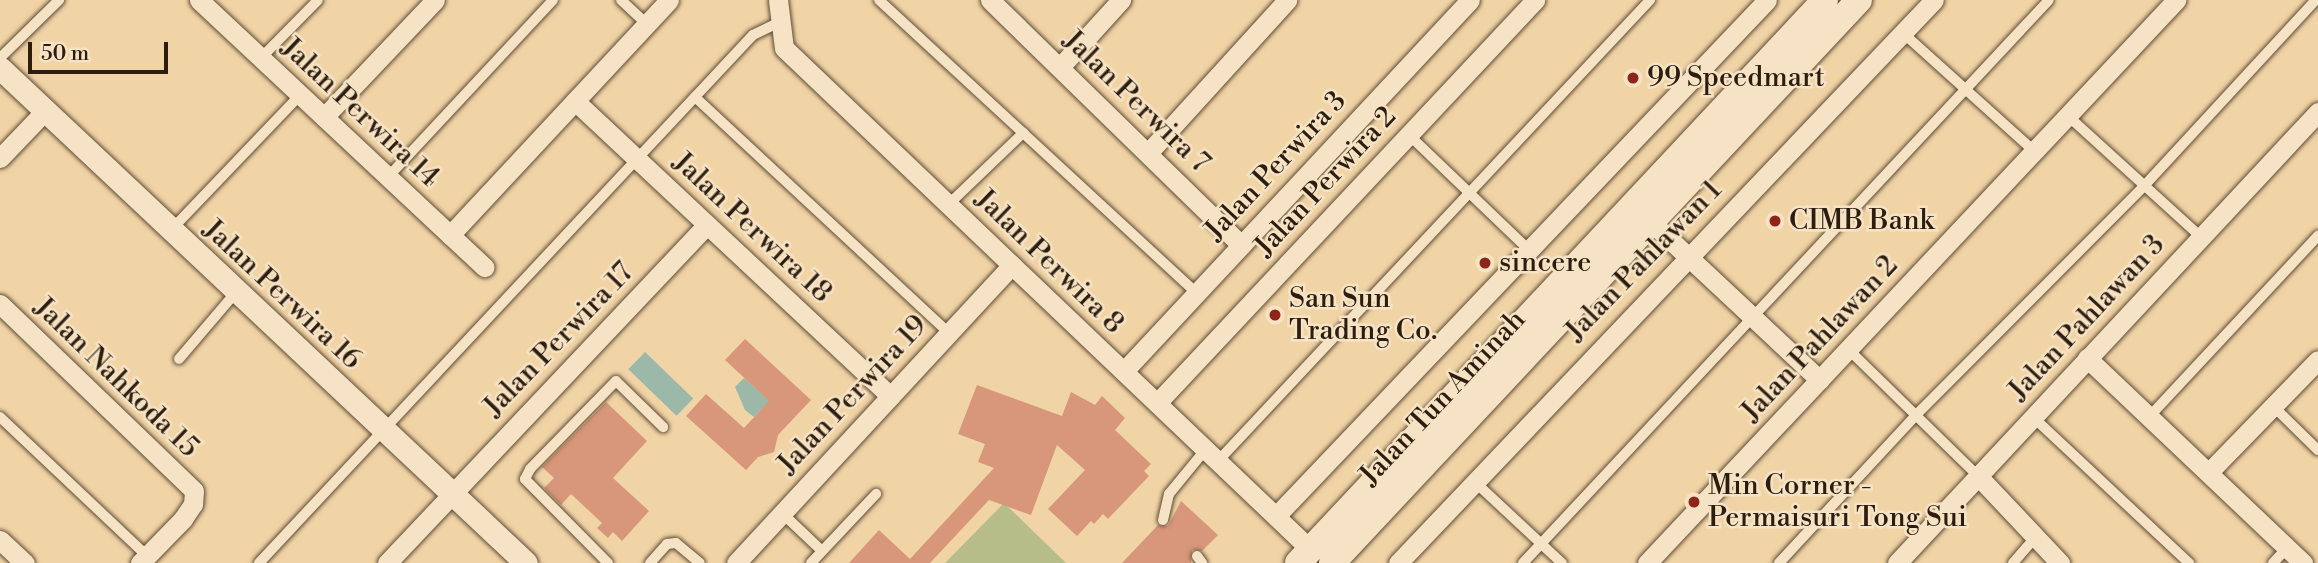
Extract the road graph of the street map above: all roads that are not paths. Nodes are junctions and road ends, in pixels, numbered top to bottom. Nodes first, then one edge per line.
1 (58, 0) edge
2 (318, 0) edge
3 (435, 0) edge
4 (553, 0) edge
5 (621, 0) edge
6 (669, 0) edge
7 (778, 0) edge
8 (879, 0) edge
9 (990, 0) edge
10 (1121, 0) edge
11 (1287, 0) edge
12 (1470, 0) edge
13 (1535, 0) edge
14 (1650, 0) edge
15 (1767, 0) edge
16 (1859, 0) edge
17 (1934, 0) edge
18 (2049, 0) edge
19 (2176, 0) edge
20 (2316, 0) edge
21 (206, 2) edge
22 (1815, 3) edge
23 (778, 23) junction
24 (647, 24) junction
25 (1903, 33) junction
26 (0, 58) edge
27 (261, 58) junction
28 (1060, 67) junction
29 (0, 68) edge
30 (1966, 90) junction
31 (300, 95) junction
32 (695, 97) junction
33 (575, 101) junction
34 (44, 112) junction
35 (2318, 112) edge
36 (2068, 116) junction
37 (324, 117) junction
38 (1023, 133) junction
39 (1409, 135) junction
40 (2035, 152) junction
41 (1147, 153) junction
42 (0, 158) edge
43 (637, 159) junction
44 (388, 177) junction
45 (2145, 185) junction
46 (1469, 193) junction
47 (948, 204) junction
48 (1651, 222) junction
49 (707, 225) junction
50 (170, 230) junction
51 (450, 235) junction
52 (2200, 236) junction
53 (2318, 236) edge
54 (1241, 245) junction
55 (1529, 250) junction
56 (1687, 255) junction
57 (1012, 265) junction
58 (484, 267) dead end
59 (236, 292) junction
60 (1196, 293) junction
61 (0, 304) edge
62 (1750, 317) junction
63 (949, 333) junction
64 (1849, 350) junction
65 (2087, 358) junction
66 (179, 359) dead end
67 (2318, 360) edge
68 (1124, 371) junction
69 (1820, 380) junction
70 (890, 396) junction
71 (1157, 403) junction
72 (2273, 406) junction
73 (1916, 415) junction
74 (0, 417) edge
75 (2033, 417) junction
76 (2148, 418) junction
77 (663, 427) dead end
78 (382, 428) junction
79 (2318, 450) edge
80 (1212, 455) junction
81 (2209, 472) junction
82 (1978, 476) junction
83 (1474, 481) junction
84 (452, 494) junction
85 (876, 494) dead end
86 (782, 513) junction
87 (1276, 516) junction
88 (1163, 520) dead end
89 (2036, 537) junction
90 (0, 540) edge
91 (1541, 544) junction
92 (2287, 548) junction
93 (822, 551) junction
94 (143, 559) edge
95 (1314, 559) edge
96 (25, 563) edge
97 (259, 563) edge
98 (387, 563) edge
99 (526, 563) edge
100 (608, 563) edge
101 (650, 563) edge
102 (700, 563) edge
103 (736, 563) edge
104 (811, 563) edge
105 (1398, 563) edge
106 (1523, 563) edge
107 (1562, 563) edge
108 (1647, 563) edge
109 (1779, 563) edge
110 (1897, 563) edge
111 (2013, 563) edge
112 (2060, 563) edge
113 (2189, 563) edge
114 (2273, 563) edge
115 (2303, 563) edge

1 - 26 lane
2 - 27 lane
3 - 37 street
4 - 44 lane
5 - 24 lane
6 - 24 street
7 - 23 street, Jalan Perwira 8
8 - 38 lane
9 - 28 street, Jalan Perwira 7
10 - 28 street
11 - 41 street
12 - 54 street, Jalan Perwira 3
13 - 39 street, Jalan Perwira 2
14 - 46 lane
15 - 55 street
16 - 48 main road, Jalan Tun Aminah
17 - 25 street, Jalan Pahlawan 1
18 - 30 lane
19 - 36 street, Jalan Pahlawan 2
20 - 45 lane
21 - 27 street, Jalan Perwira 14
22 - 95 main road, Jalan Tun Aminah
23 - 32 lane
23 - 47 street, Jalan Perwira 8
24 - 33 street
25 - 30 lane
25 - 56 street, Jalan Pahlawan 1
27 - 31 street, Jalan Perwira 14
28 - 41 street, Jalan Perwira 7
29 - 34 street, Jalan Perwira 16
30 - 40 lane
30 - 62 lane
31 - 37 street, Jalan Perwira 14
31 - 50 lane
32 - 43 lane
32 - 63 lane
33 - 43 street, Jalan Perwira 18
33 - 51 street
34 - 42 street
34 - 50 street, Jalan Perwira 16
35 - 52 street, Jalan Pahlawan 3
36 - 40 street, Jalan Pahlawan 2
36 - 45 lane
37 - 44 street, Jalan Perwira 14
38 - 47 lane
38 - 60 lane
39 - 46 lane
39 - 71 street, Jalan Perwira 2
40 - 64 street, Jalan Pahlawan 2
41 - 54 street, Jalan Perwira 7
43 - 49 street, Jalan Perwira 18
43 - 78 lane
44 - 51 street, Jalan Perwira 14
45 - 52 lane
45 - 73 lane
46 - 55 lane
46 - 80 lane
47 - 57 street, Jalan Perwira 8
48 - 56 street
48 - 95 main road, Jalan Tun Aminah
49 - 70 street, Jalan Perwira 18
49 - 84 street, Jalan Perwira 17
50 - 59 street, Jalan Perwira 16
51 - 58 street, Jalan Perwira 14
52 - 65 street, Jalan Pahlawan 3
53 - 76 lane
54 - 60 street, Jalan Perwira 3
55 - 87 street
56 - 62 street
56 - 83 street, Jalan Pahlawan 1
57 - 63 street, Jalan Perwira 19
57 - 68 street, Jalan Perwira 8
59 - 66 lane
59 - 78 street, Jalan Perwira 16
60 - 68 street, Jalan Perwira 3
61 - 94 street, Jalan Nahkoda 15
62 - 69 street
62 - 91 lane
63 - 70 street, Jalan Perwira 19
64 - 69 street, Jalan Pahlawan 2
64 - 73 lane
65 - 75 street, Jalan Pahlawan 3
65 - 76 street
67 - 72 street
68 - 71 street, Jalan Perwira 8
69 - 108 street, Jalan Pahlawan 2
70 - 86 street, Jalan Perwira 19
71 - 80 street, Jalan Perwira 8
72 - 79 lane
72 - 81 street
73 - 82 lane
73 - 109 lane
74 - 94 lane
75 - 82 street, Jalan Pahlawan 3
75 - 113 lane
76 - 81 street
77 - 100 lane
78 - 84 street, Jalan Perwira 16
78 - 97 lane
80 - 87 street, Jalan Perwira 8
80 - 88 lane
81 - 92 street
82 - 89 street
82 - 110 street, Jalan Pahlawan 3
83 - 91 lane
83 - 105 street, Jalan Pahlawan 1
84 - 98 street, Jalan Perwira 17
84 - 99 street, Jalan Perwira 16
85 - 93 lane
86 - 93 lane
86 - 103 street, Jalan Perwira 19
87 - 95 street, Jalan Perwira 8
89 - 111 lane
89 - 112 street
90 - 96 street
91 - 106 lane
91 - 107 lane
92 - 114 lane
92 - 115 street
93 - 104 lane
101 - 102 lane

